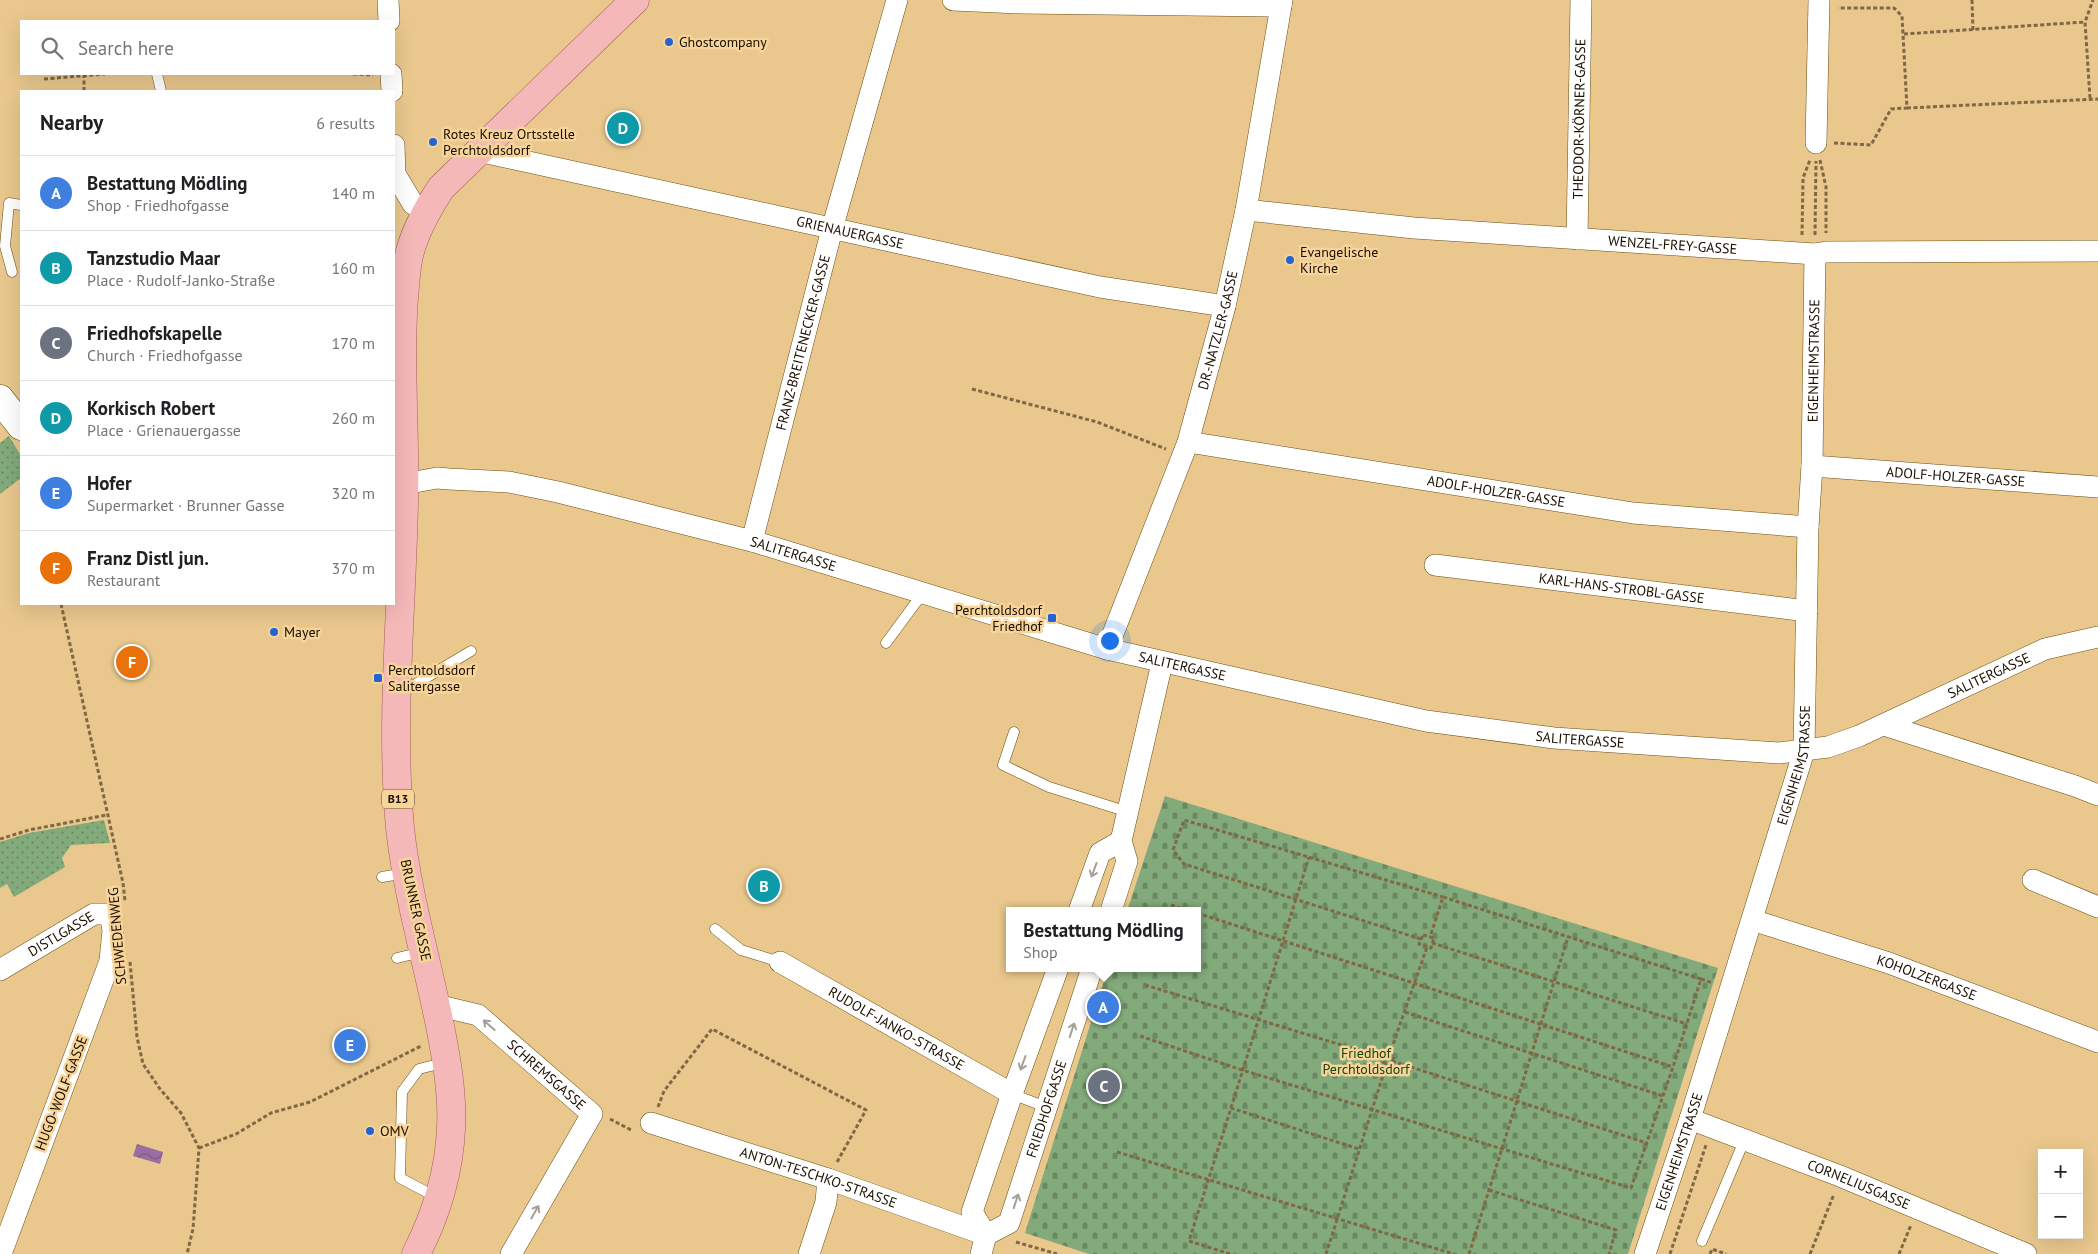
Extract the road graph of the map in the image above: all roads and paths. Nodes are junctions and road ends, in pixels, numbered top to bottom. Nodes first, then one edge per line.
1 (388, 0) edge
2 (636, 0) edge
3 (897, 0) edge
4 (953, 0) edge
5 (1581, 0) edge
6 (1972, 0) edge
7 (2093, 0) edge
8 (1020, 1) edge
9 (1281, 3) edge
10 (1819, 4) edge
11 (389, 20) edge
12 (2085, 22) junction
13 (1973, 31) junction
14 (1904, 34) junction
15 (94, 75) edge
16 (157, 75) edge
17 (391, 75) edge
18 (84, 76) junction
19 (44, 79) dead end
20 (84, 90) edge
21 (161, 90) edge
22 (392, 90) edge
23 (2090, 98) junction
24 (2098, 99) edge
25 (1908, 108) junction
26 (1816, 143) junction
27 (478, 151) junction
28 (395, 174) edge
29 (20, 205) edge
30 (426, 210) junction
31 (1246, 210) junction
32 (832, 229) junction
33 (1577, 239) junction
34 (2098, 250) edge
35 (1814, 253) junction
36 (12, 272) dead end
37 (1225, 306) junction
38 (972, 388) dead end
39 (0, 399) edge
40 (20, 425) edge
41 (1185, 449) junction
42 (1812, 466) junction
43 (399, 484) edge
44 (2098, 486) edge
45 (1808, 527) junction
46 (752, 541) junction
47 (398, 546) edge
48 (1435, 565) dead end
49 (923, 593) junction
50 (61, 605) edge
51 (1807, 611) junction
52 (2098, 637) edge
53 (886, 643) dead end
54 (1107, 649) junction
55 (471, 651) dead end
56 (1162, 663) junction
57 (396, 695) junction
58 (1884, 725) junction
59 (1014, 732) dead end
60 (1804, 751) junction
61 (2098, 795) edge
62 (1128, 812) junction
63 (107, 815) junction
64 (0, 839) edge
65 (1122, 841) junction
66 (1309, 858) junction
67 (2033, 880) dead end
68 (1442, 896) junction
69 (1296, 900) junction
70 (125, 904) dead end
71 (1171, 905) dead end
72 (1080, 907) edge
73 (1112, 907) edge
74 (1177, 907) edge
75 (2098, 907) edge
76 (1201, 914) edge
77 (1752, 920) junction
78 (715, 929) dead end
79 (113, 930) joint
80 (1568, 936) junction
81 (1430, 937) junction
82 (1421, 939) junction
83 (1283, 941) junction
84 (1432, 943) junction
85 (1427, 947) junction
86 (424, 952) junction
87 (397, 958) dead end
88 (130, 961) dead end
89 (780, 962) joint
90 (0, 970) edge
91 (1057, 972) edge
92 (1091, 972) edge
93 (1554, 982) junction
94 (1415, 984) junction
95 (1145, 985) dead end
96 (436, 1005) junction
97 (1405, 1012) junction
98 (1259, 1020) junction
99 (1541, 1024) junction
100 (1687, 1024) junction
101 (1140, 1036) dead end
102 (2098, 1042) edge
103 (444, 1049) junction
104 (1531, 1054) junction
105 (1389, 1056) junction
106 (1384, 1058) junction
107 (1392, 1061) junction
108 (1387, 1063) junction
109 (1673, 1067) junction
110 (1242, 1070) junction
111 (1012, 1094) junction
112 (1663, 1096) junction
113 (1517, 1101) junction
114 (1046, 1107) junction
115 (1231, 1108) junction
116 (1371, 1109) junction
117 (592, 1114) junction
118 (1690, 1119) junction
119 (651, 1123) junction
120 (1712, 1128) junction
121 (1744, 1140) junction
122 (1647, 1143) junction
123 (200, 1148) junction
124 (1502, 1148) junction
125 (1359, 1149) junction
126 (1117, 1152) dead end
127 (1840, 1176) junction
128 (828, 1179) junction
129 (1208, 1181) junction
130 (1489, 1190) junction
131 (439, 1198) junction
132 (1918, 1208) junction
133 (1336, 1220) junction
134 (1702, 1241) dead end
135 (983, 1244) edge
136 (1, 1254) edge
137 (187, 1254) edge
138 (416, 1254) edge
139 (511, 1254) edge
140 (809, 1254) edge
141 (1057, 1254) edge
142 (1230, 1254) edge
143 (1326, 1254) edge
144 (1454, 1254) edge
145 (1469, 1254) edge
146 (1609, 1254) edge
147 (1645, 1254) edge
148 (1670, 1254) edge
149 (1710, 1254) edge
150 (1726, 1254) edge
151 (1810, 1254) edge
152 (1899, 1254) edge
153 (2026, 1254) edge

1 - 11 street
2 - 27 main road, B13
3 - 32 street, FRANZ-BREITENECKER-GASSE
4 - 8 street
5 - 33 street, THEODOR-KÖRNER-GASSE
6 - 13 path
7 - 12 path
8 - 9 street
9 - 31 street, DR.-NATZLER-GASSE
10 - 14 path
10 - 26 street
12 - 13 path
12 - 23 path
13 - 14 path
14 - 25 path
15 - 18 path
16 - 21 lane
17 - 22 street
18 - 19 path
18 - 20 path
23 - 24 path
23 - 25 path
25 - 26 path
26 - 35 path
26 - 35 path
26 - 35 path
27 - 30 main road, B13
27 - 32 street, GRIENAUERGASSE
28 - 30 street
29 - 36 lane
30 - 43 main road, B13
31 - 33 street, WENZEL-FREY-GASSE
31 - 37 street, DR.-NATZLER-GASSE
32 - 37 street, GRIENAUERGASSE
32 - 46 street, FRANZ-BREITENECKER-GASSE
33 - 35 street, WENZEL-FREY-GASSE
34 - 35 street, WENZEL-FREY-GASSE
35 - 42 street, EIGENHEIMSTRASSE
37 - 41 street, DR.-NATZLER-GASSE
38 - 41 path
39 - 40 main road
41 - 45 street, ADOLF-HOLZER-GASSE
41 - 54 street, DR.-NATZLER-GASSE
42 - 44 street, ADOLF-HOLZER-GASSE
42 - 45 street, EIGENHEIMSTRASSE
43 - 46 street, SALITERGASSE
43 - 47 main road, BRUNNER GASSE / B13
45 - 51 street, EIGENHEIMSTRASSE
46 - 49 street, SALITERGASSE
47 - 57 main road, BRUNNER GASSE / B13
48 - 51 street, KARL-HANS-STROBL-GASSE
49 - 53 lane
49 - 54 street, SALITERGASSE
50 - 63 path, SCHWEDENWEG
51 - 60 street, EIGENHEIMSTRASSE
52 - 58 street, SALITERGASSE
54 - 56 street, SALITERGASSE
55 - 57 lane
56 - 60 street, SALITERGASSE
56 - 62 street
57 - 86 main road, BRUNNER GASSE / B13
58 - 60 street, SALITERGASSE
58 - 61 street
59 - 62 lane
60 - 77 street, EIGENHEIMSTRASSE
62 - 65 street
63 - 64 path
63 - 70 path, SCHWEDENWEG
65 -> 72 street
65 - 73 street
66 - 68 path
66 - 69 path
66 - 69 path
67 - 75 street
68 - 80 path
68 - 81 path
69 - 82 path
69 - 83 path
71 - 74 path
76 - 83 path
77 - 102 street, KOHOLZERGASSE
77 - 118 street, EIGENHEIMSTRASSE
78 - 89 lane
79 - 90 street, DISTLGASSE
79 - 136 street, HUGO-WOLF-GASSE
80 - 93 path
80 - 100 path
81 - 82 path
81 - 84 path
82 - 85 path
83 - 94 path
83 - 98 path
84 - 85 path
84 - 93 path
85 - 94 path
86 - 87 lane
86 - 96 main road, BRUNNER GASSE / B13
88 - 123 path, SCHWEDENWEG
89 - 111 street, RUDOLF-JANKO-STRASSE
91 -> 111 street
114 -> 92 street, FRIEDHOFGASSE
93 - 99 path
93 - 100 path
94 - 97 path
94 - 99 path
95 - 98 path
96 - 103 main road, BRUNNER GASSE / B13
117 -> 96 street, SCHREMSGASSE
97 - 104 path
97 - 105 path
98 - 106 path
98 - 110 path
99 - 104 path
99 - 109 path
100 - 109 path
101 - 110 path
103 - 123 path
103 - 131 main road, BRUNNER GASSE / B13
103 - 131 lane
104 - 112 path
104 - 113 path
105 - 106 path
105 - 107 path
106 - 108 path
107 - 108 path
107 - 113 path
108 - 116 path
109 - 112 path
110 - 115 path
110 - 116 path
111 - 114 lane
111 - 135 street
112 - 122 path
113 - 122 path
113 - 124 path
135 -> 114 street, FRIEDHOFGASSE
115 - 125 path
115 - 129 path
116 - 124 path
116 - 125 path
117 - 119 path
139 -> 117 street, SCHREMSGASSE
118 - 120 street, CORNELIUSGASSE
118 - 147 street, EIGENHEIMSTRASSE
119 - 128 street, ANTON-TESCHKO-STRASSE
119 - 128 path
120 - 121 street, CORNELIUSGASSE
120 - 148 path
121 - 127 street, CORNELIUSGASSE
121 - 134 lane
122 - 124 path
123 - 137 path
124 - 130 path
125 - 133 path
126 - 129 path
127 - 132 street, CORNELIUSGASSE
127 - 151 path
128 - 135 street, ANTON-TESCHKO-STRASSE
128 - 140 street
129 - 133 path
129 - 142 path
130 - 145 path
130 - 146 path
131 - 138 main road, BRUNNER GASSE / B13
132 - 152 path
132 - 153 street, CORNELIUSGASSE
133 - 143 path
133 - 144 path
135 - 141 path
149 - 150 path

